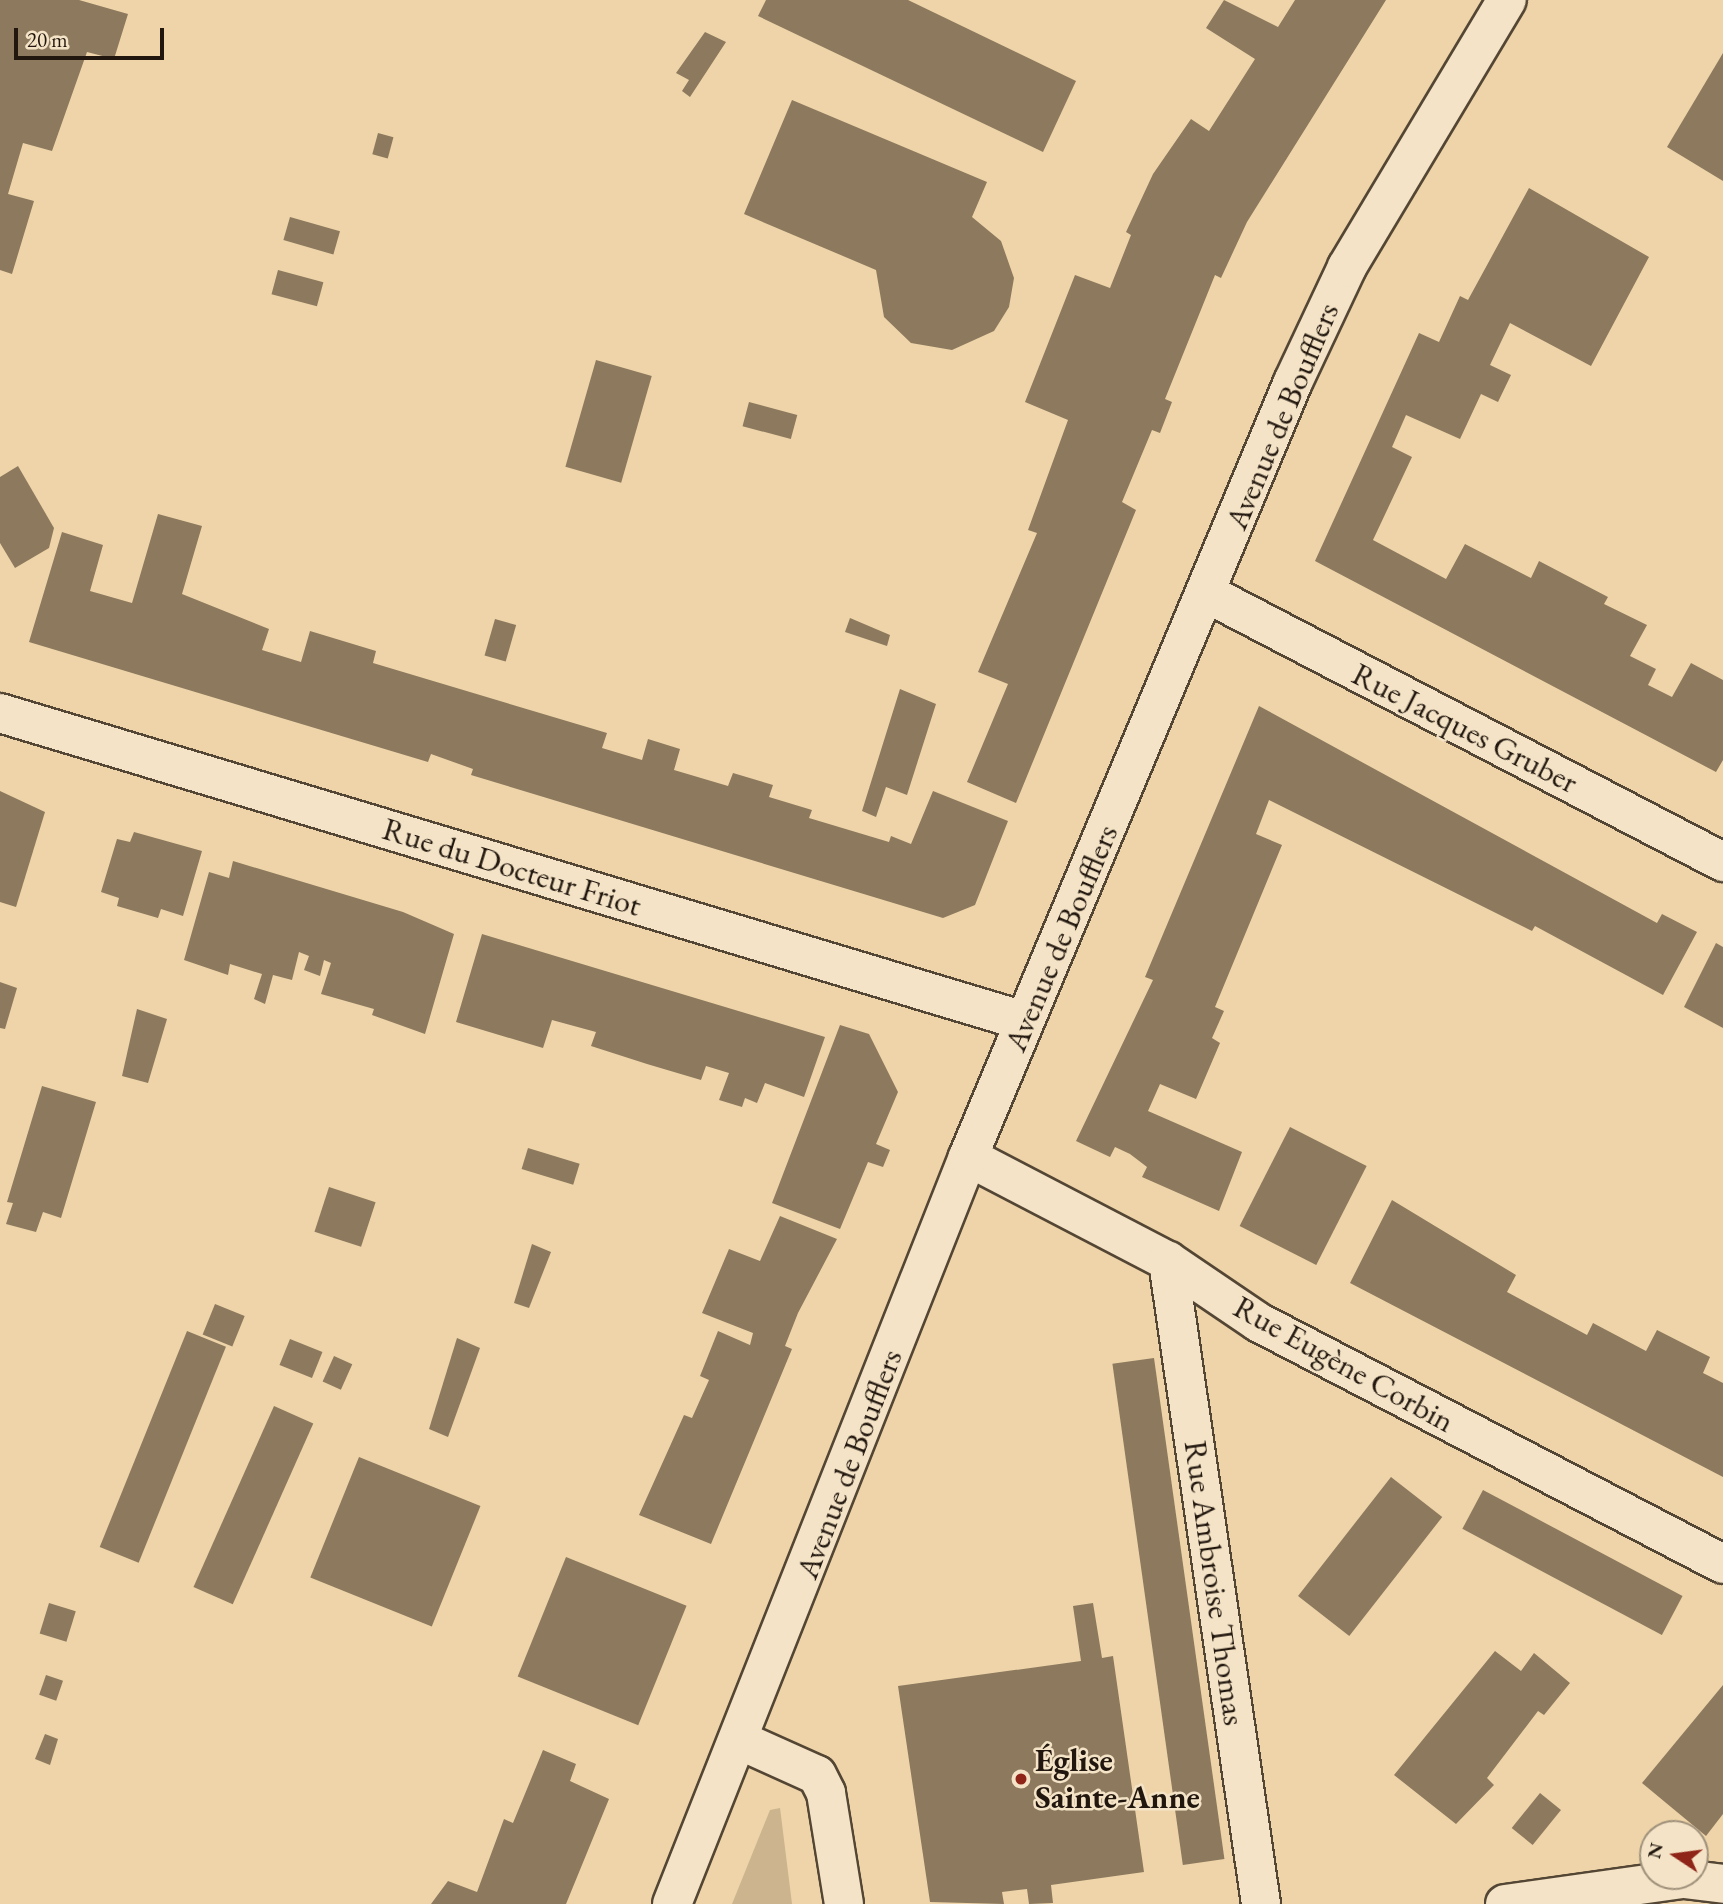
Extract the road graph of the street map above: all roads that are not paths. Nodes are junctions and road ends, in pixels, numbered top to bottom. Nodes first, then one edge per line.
1 (1507, 0) edge
2 (1208, 594) junction
3 (0, 713) edge
4 (1723, 862) edge
5 (1024, 1021) junction
6 (968, 1157) junction
7 (1168, 1261) junction
8 (1723, 1564) edge
9 (740, 1740) junction
10 (1723, 1884) edge
11 (672, 1904) edge
12 (844, 1904) edge
13 (1261, 1904) edge
14 (1505, 1904) edge

1 - 2 street, Avenue de Boufflers
2 - 4 street, Rue Jacques Gruber
2 - 5 street, Avenue de Boufflers
3 - 5 street, Rue du Docteur Friot
5 - 6 street, Avenue de Boufflers
6 - 7 street, Rue Eugène Corbin
6 - 9 street, Avenue de Boufflers
7 - 8 street, Rue Eugène Corbin
7 - 13 street, Rue Ambroise Thomas
9 - 11 street, Avenue de Boufflers
9 - 12 street
10 - 14 street

